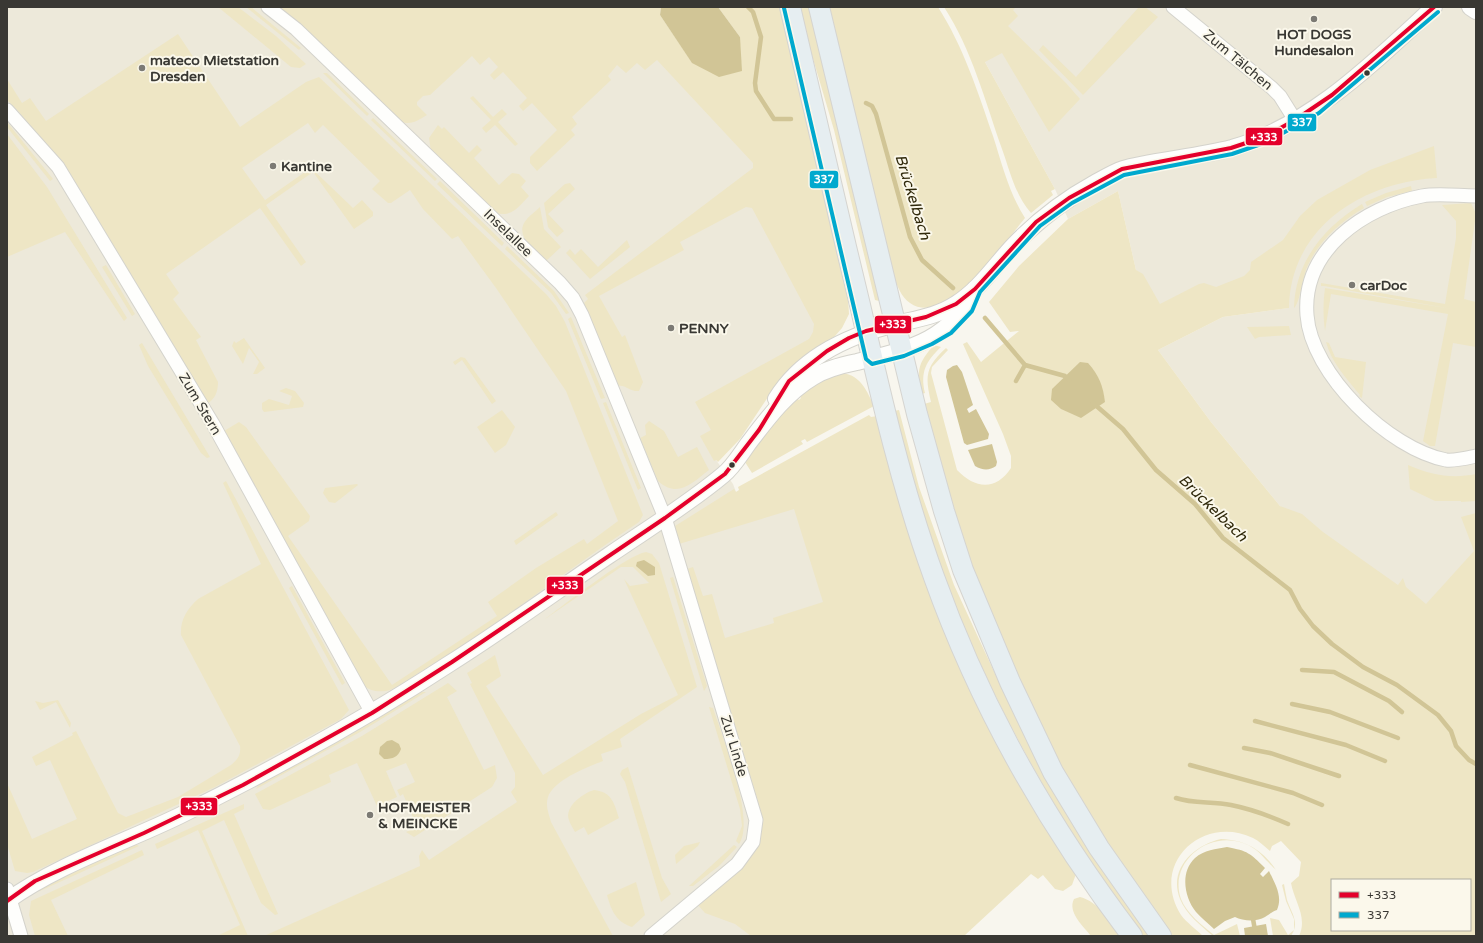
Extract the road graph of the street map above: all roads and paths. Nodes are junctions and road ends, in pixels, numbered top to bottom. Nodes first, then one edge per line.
1 (268, 7) edge
2 (790, 7) edge
3 (819, 7) edge
4 (1173, 7) edge
5 (1434, 7) edge
6 (1470, 7) edge
7 (1476, 11) edge
8 (7, 110) edge
9 (1295, 120) junction
10 (1476, 196) edge
11 (976, 289) junction
12 (896, 324) junction
13 (866, 331) junction
14 (902, 350) junction
15 (872, 358) junction
16 (764, 422) junction
17 (1476, 456) edge
18 (665, 518) junction
19 (372, 713) junction
20 (8, 896) edge
21 (21, 936) edge
22 (651, 936) edge
23 (1132, 936) edge
24 (1161, 936) edge

1 - 18 street, Inselallee
2 - 13 main road
3 - 12 main road
4 - 9 street, Zum Tälchen
5 - 9 street
6 - 7 street
8 - 19 street, Zum Stern
9 - 11 street
10 - 17 street
11 - 12 street
11 - 14 street
12 - 13 street
12 - 14 main road
13 - 15 main road
13 - 16 street
14 - 15 street
14 - 24 main road
15 - 16 street
15 - 23 main road
16 - 18 street
18 - 19 street
18 - 22 street, Zur Linde
19 - 20 street
20 - 21 street

